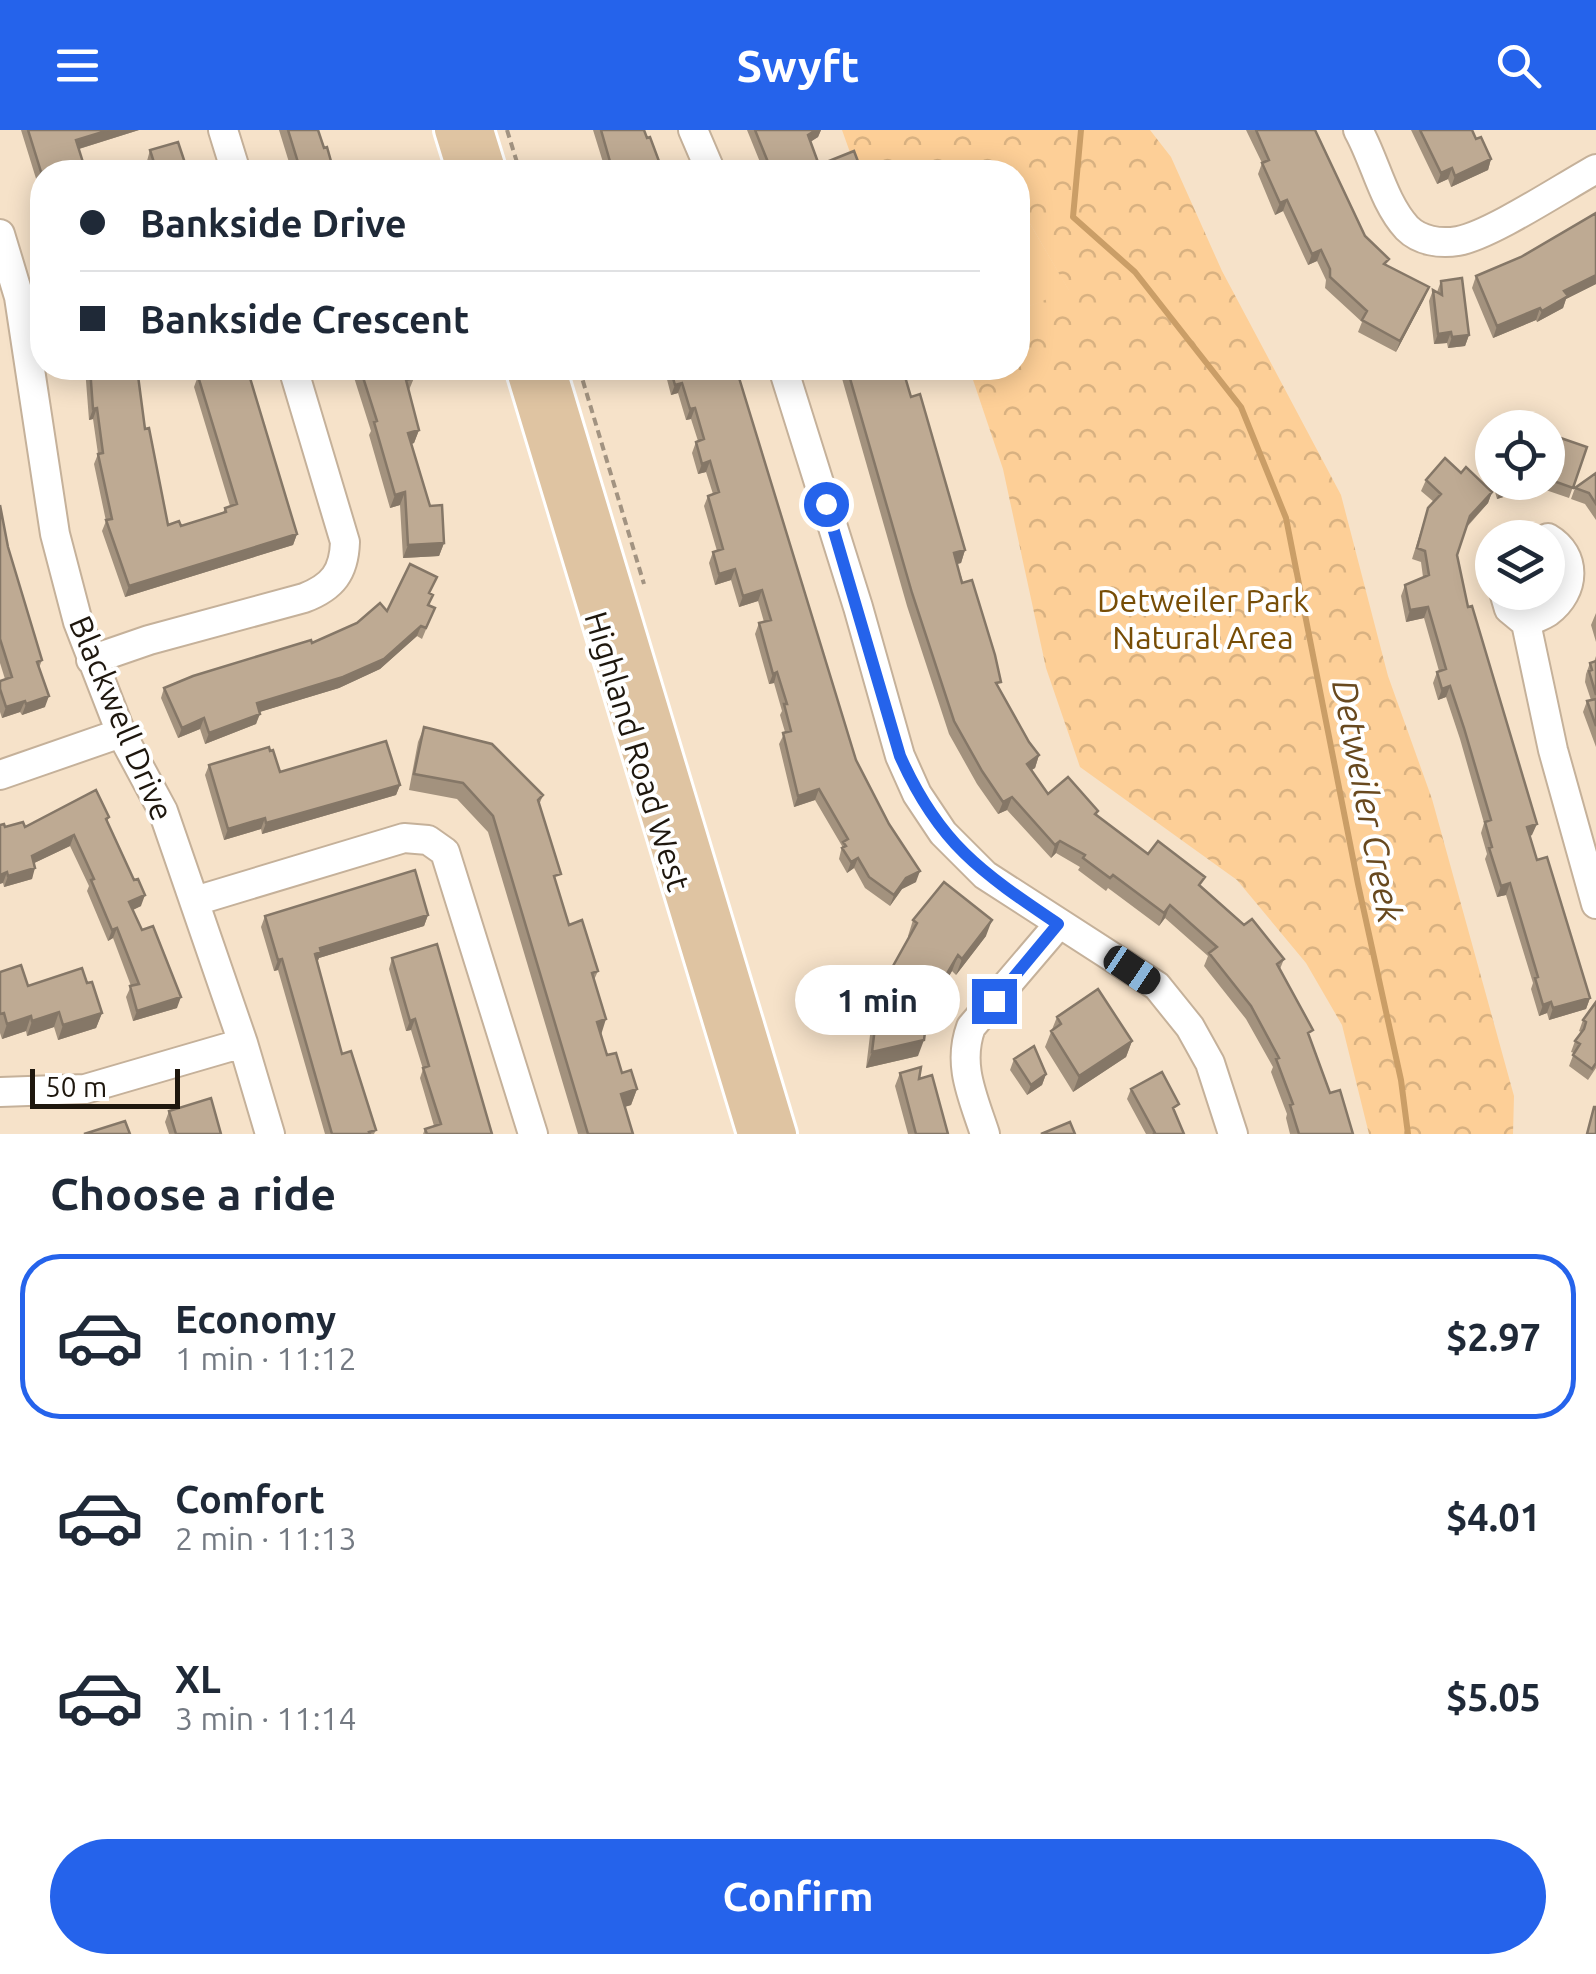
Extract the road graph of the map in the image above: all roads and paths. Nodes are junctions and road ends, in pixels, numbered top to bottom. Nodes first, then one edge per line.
1 (223, 130) edge
2 (451, 130) edge
3 (477, 130) edge
4 (507, 130) edge
5 (693, 130) edge
6 (1358, 130) edge
7 (232, 160) edge
8 (460, 160) edge
9 (486, 160) edge
10 (516, 160) edge
11 (706, 160) edge
12 (1596, 169) edge
13 (0, 234) edge
14 (30, 367) edge
15 (32, 380) edge
16 (296, 380) edge
17 (526, 380) edge
18 (553, 380) edge
19 (788, 380) edge
20 (1565, 552) edge
21 (1565, 588) edge
22 (1510, 610) edge
23 (1550, 610) edge
24 (1526, 623) junction
25 (91, 660) junction
26 (121, 734) junction
27 (0, 775) edge
28 (195, 901) junction
29 (1596, 904) edge
30 (1058, 924) junction
31 (243, 1043) junction
32 (0, 1092) edge
33 (270, 1134) edge
34 (533, 1134) edge
35 (754, 1134) edge
36 (780, 1134) edge
37 (985, 1134) edge
38 (1234, 1134) edge

1 - 7 street
2 - 8 main road
3 - 9 main road
4 - 10 path
5 - 11 street
6 - 12 street
13 - 14 street, Blackwell Drive
15 - 25 street, Blackwell Drive
16 - 25 street
17 - 35 main road, Highland Road West
18 - 36 main road, Highland Road West
19 - 30 street
20 - 21 street
22 - 24 street
23 - 24 street
24 - 29 street
25 - 26 street, Blackwell Drive
26 - 27 street
26 - 28 street, Blackwell Drive
28 - 31 street, Blackwell Drive
28 - 34 street
30 - 37 street
30 - 38 street
31 - 32 street
31 - 33 street, Blackwell Drive

